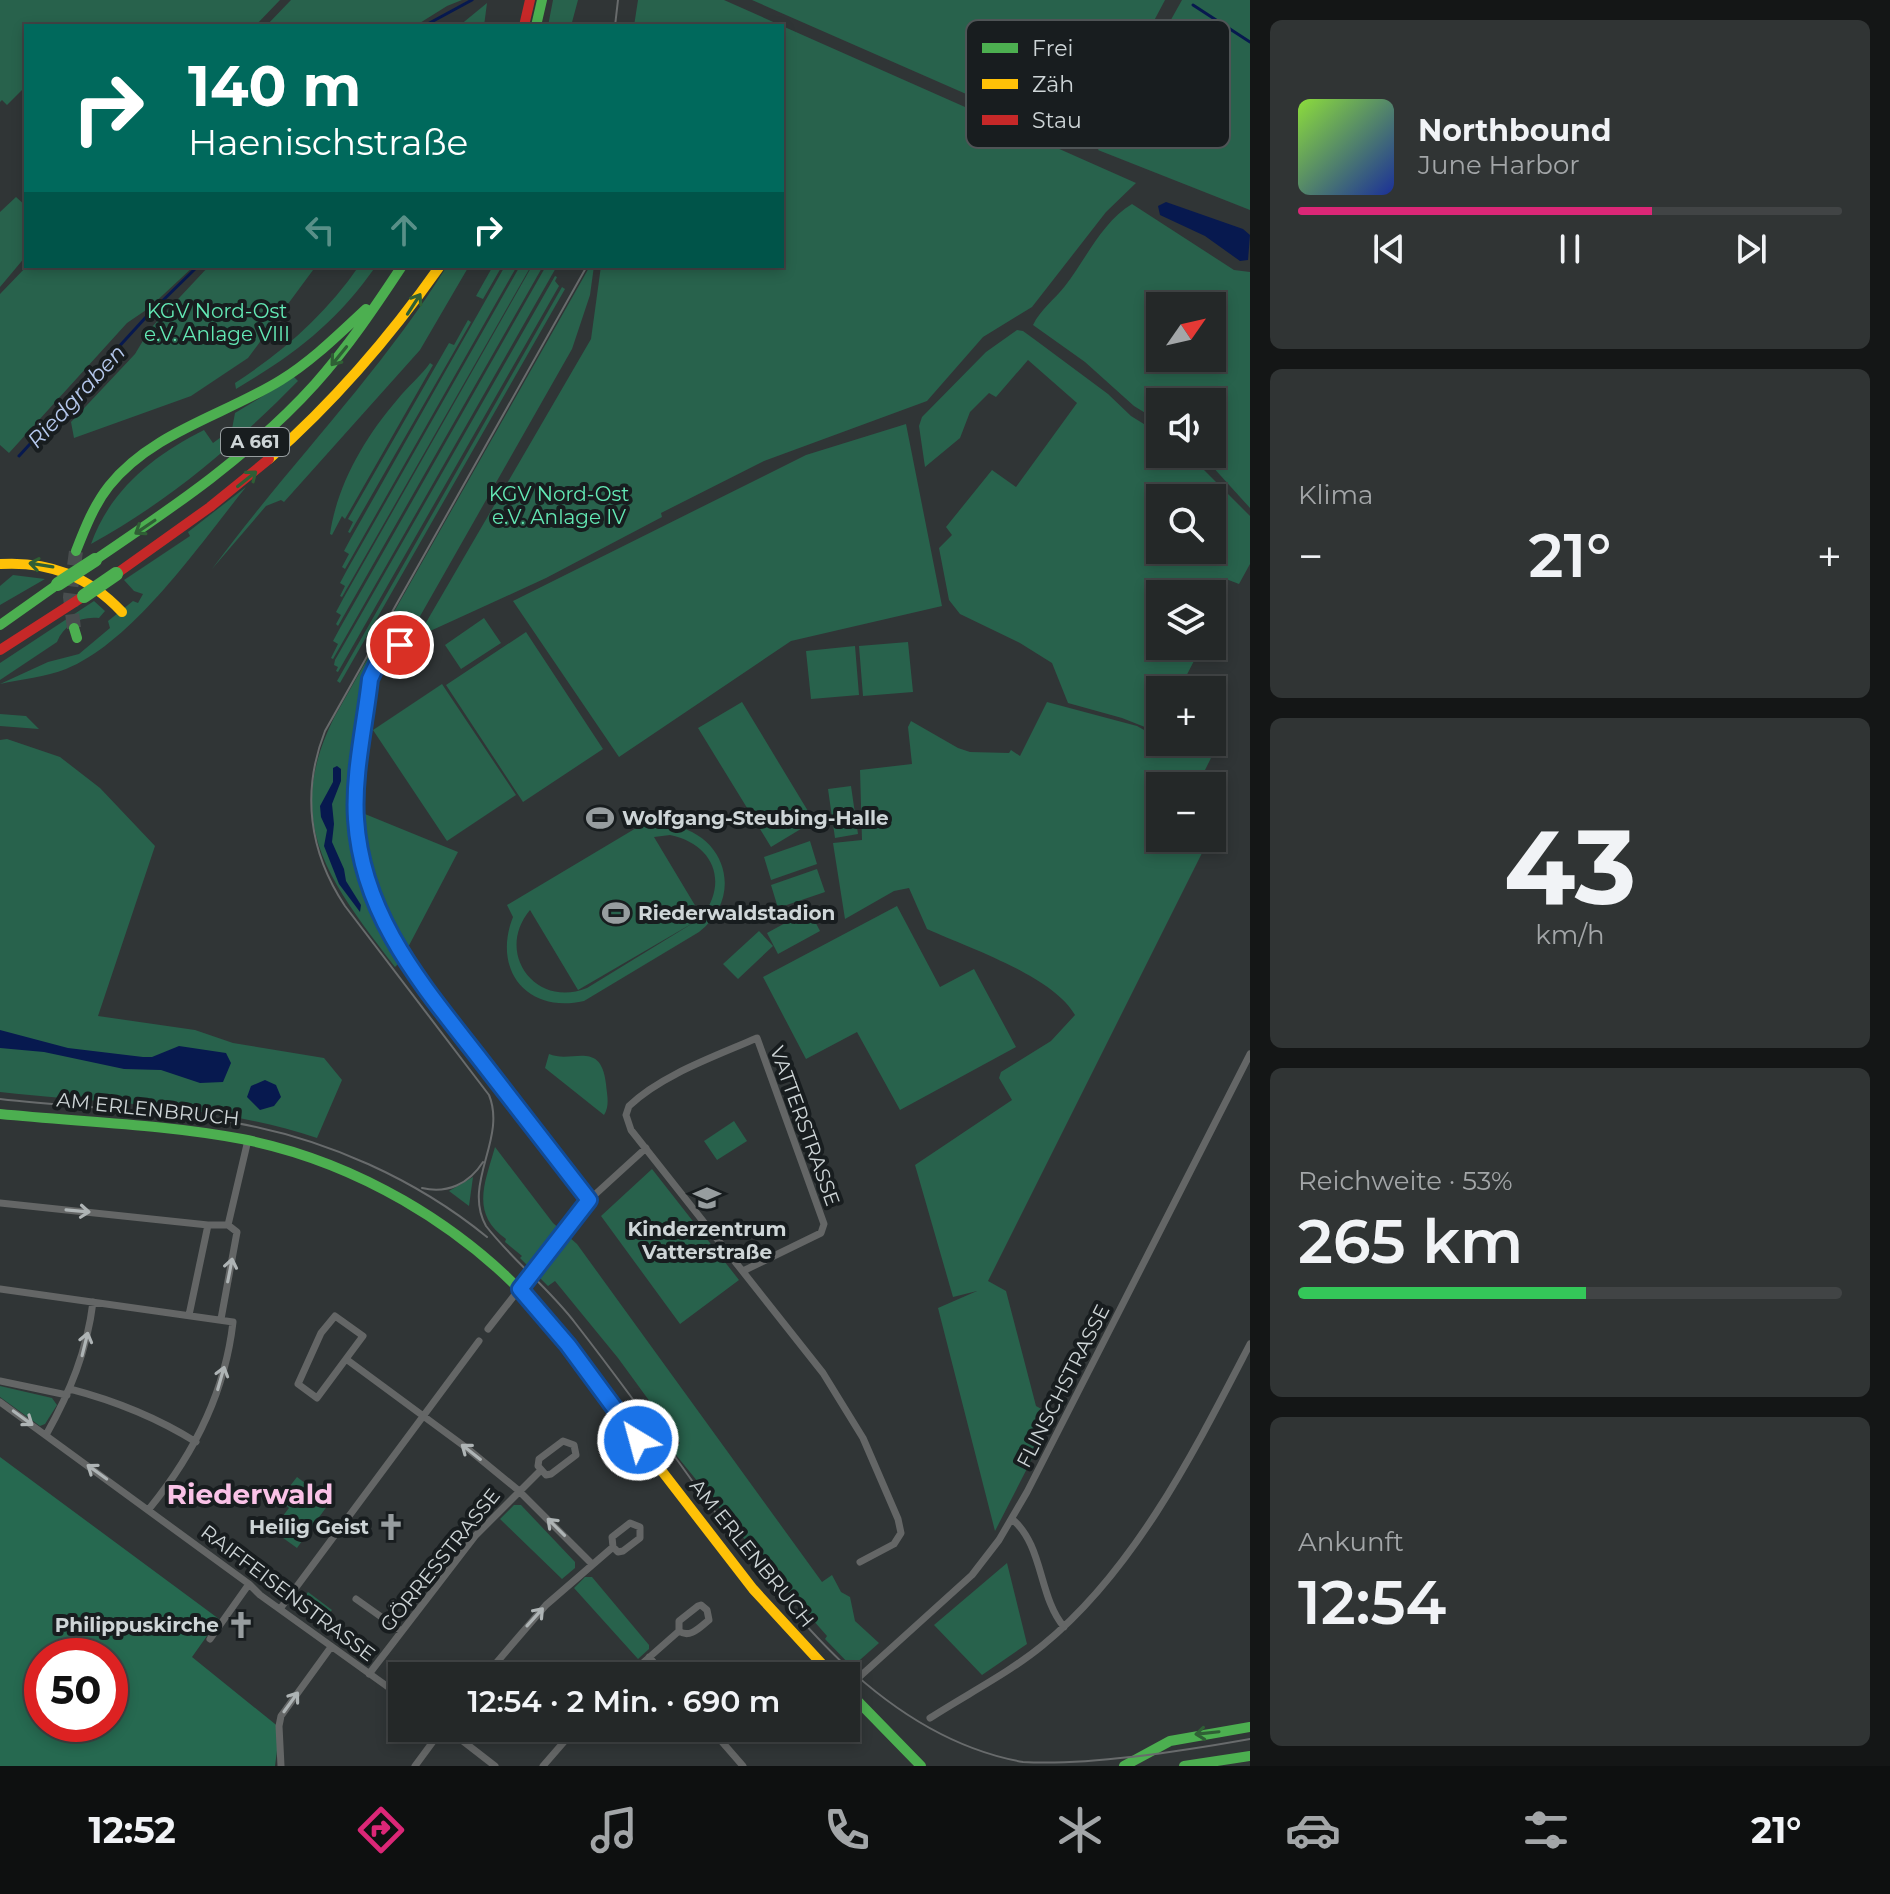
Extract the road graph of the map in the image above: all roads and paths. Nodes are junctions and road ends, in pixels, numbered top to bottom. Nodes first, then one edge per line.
1 (530, 0) edge
2 (542, 0) edge
3 (524, 24) edge
4 (536, 24) edge
5 (401, 268) edge
6 (439, 268) edge
7 (384, 292) junction
8 (76, 551) tunnel mouth
9 (0, 564) edge
10 (122, 612) dead end
11 (0, 625) edge
12 (400, 645) dead end
13 (0, 650) edge
14 (1250, 1054) edge
15 (0, 1114) edge
16 (248, 1140) junction
17 (646, 1148) junction
18 (589, 1200) junction
19 (0, 1203) edge
20 (208, 1225) junction
21 (228, 1225) junction
22 (743, 1271) junction
23 (0, 1289) edge
24 (520, 1289) junction
25 (93, 1302) junction
26 (189, 1315) junction
27 (221, 1319) junction
28 (488, 1329) dead end
29 (479, 1341) dead end
30 (1250, 1344) edge
31 (346, 1359) junction
32 (0, 1381) edge
33 (69, 1392) junction
34 (0, 1402) edge
35 (422, 1416) junction
36 (46, 1435) junction
37 (196, 1442) junction
38 (540, 1471) junction
39 (518, 1490) junction
40 (149, 1509) junction
41 (1012, 1519) junction
42 (613, 1547) junction
43 (860, 1562) dead end
44 (592, 1564) junction
45 (249, 1584) junction
46 (356, 1599) dead end
47 (280, 1609) junction
48 (1064, 1627) junction
49 (401, 1631) junction
50 (679, 1631) junction
51 (210, 1639) dead end
52 (331, 1647) junction
53 (649, 1657) junction
54 (497, 1662) edge
55 (643, 1662) edge
56 (653, 1662) edge
57 (819, 1662) edge
58 (369, 1674) junction
59 (860, 1676) edge
60 (388, 1687) edge
61 (860, 1704) edge
62 (930, 1718) dead end
63 (1250, 1727) edge
64 (433, 1742) edge
65 (463, 1742) edge
66 (564, 1742) edge
67 (722, 1742) edge
68 (1250, 1756) edge
69 (914, 1764) edge
70 (741, 1765) edge
71 (281, 1766) edge
72 (415, 1766) edge
73 (495, 1766) edge
74 (543, 1766) edge
75 (1124, 1766) edge
76 (1184, 1766) edge

1 - 3 main road
2 - 4 main road
5 - 7 main road, A 661
13 -> 6 main road, A 661, bridge
7 - 8 main road
7 -> 11 main road, A 661, bridge
10 -> 9 main road
12 - 18 street
14 - 41 street, FLINSCHSTRASSE
15 - 16 main road, AM ERLENBRUCH
16 - 21 street
16 - 24 main road, AM ERLENBRUCH
17 - 18 street
17 - 22 street
17 - 22 street, VATTERSTRASSE
18 - 24 street
19 -> 20 street
20 - 21 street
20 - 26 street
27 -> 21 street
22 - 43 street
23 - 25 street
24 - 28 street
24 - 57 main road, AM ERLENBRUCH
25 - 26 street
33 -> 25 street
26 - 27 street
37 -> 27 street
29 - 35 street
30 - 48 street
31 - 31 street
31 - 35 street
32 - 33 street
33 - 36 street
33 - 37 street
34 -> 36 street, RAIFFEISENSTRASSE
39 -> 35 street
35 - 47 street
40 -> 36 street, RAIFFEISENSTRASSE
37 - 40 street
38 - 38 street, GÖRRESSTRASSE
38 - 39 street, GÖRRESSTRASSE
44 -> 39 street
39 - 49 street, GÖRRESSTRASSE
40 - 45 street, RAIFFEISENSTRASSE
41 - 48 street
41 - 59 street, FLINSCHSTRASSE
42 - 42 street
42 - 44 street
54 -> 44 street
45 - 47 street, RAIFFEISENSTRASSE
45 - 51 street
46 - 49 street
47 - 52 street, RAIFFEISENSTRASSE
48 - 62 street
49 - 58 street, GÖRRESSTRASSE
50 - 50 street
50 - 53 street
52 - 58 street, RAIFFEISENSTRASSE
71 -> 52 street
53 - 55 street
53 - 56 street
58 - 60 street, RAIFFEISENSTRASSE
61 - 69 main road
63 -> 75 main road
64 - 72 street
65 - 73 street
66 - 74 street
67 - 70 street
68 - 76 main road

